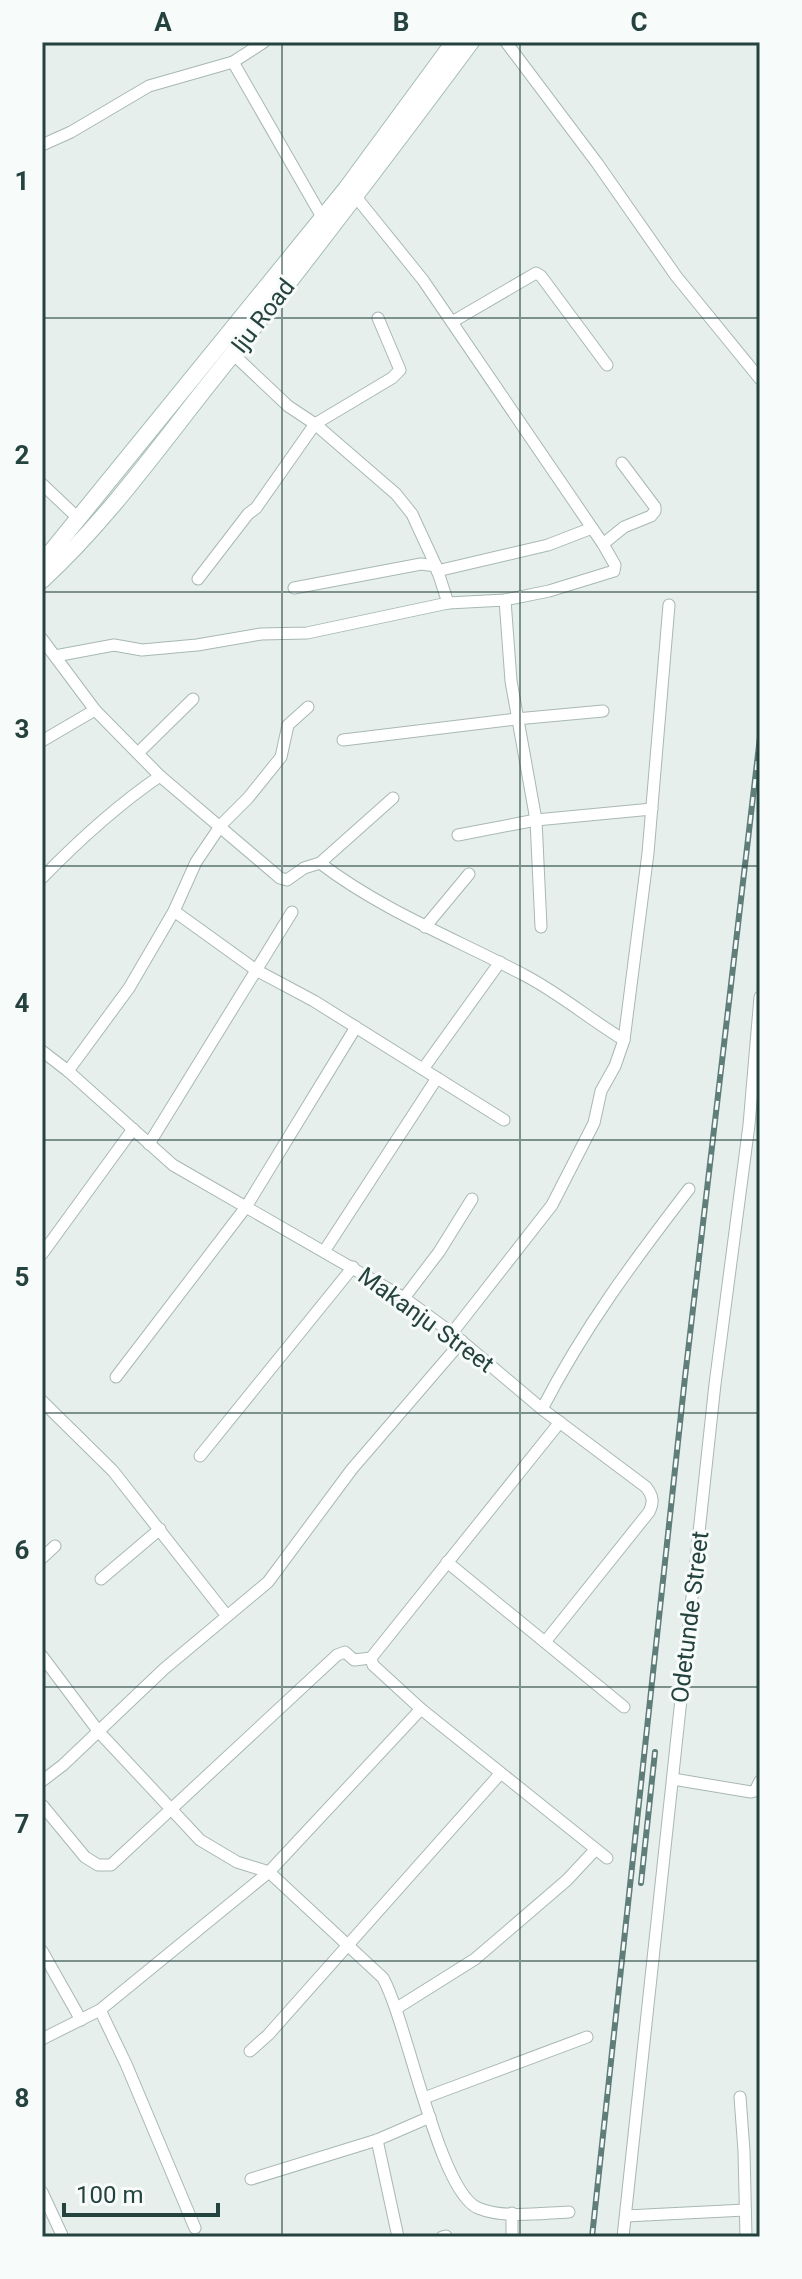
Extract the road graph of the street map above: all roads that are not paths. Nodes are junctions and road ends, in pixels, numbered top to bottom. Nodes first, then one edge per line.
1 (264, 42) edge
2 (454, 42) edge
3 (471, 42) edge
4 (506, 42) edge
5 (233, 62) junction
6 (42, 145) edge
7 (356, 197) junction
8 (322, 217) junction
9 (378, 318) dead end
10 (452, 322) junction
11 (233, 354) junction
12 (607, 365) dead end
13 (760, 379) edge
14 (315, 424) junction
15 (622, 463) dead end
16 (42, 484) edge
17 (79, 519) junction
18 (592, 528) junction
19 (603, 544) junction
20 (42, 563) edge
21 (436, 569) junction
22 (198, 579) dead end
23 (42, 580) edge
24 (294, 588) dead end
25 (505, 600) junction
26 (448, 603) junction
27 (669, 605) dead end
28 (42, 639) edge
29 (55, 656) junction
30 (193, 699) dead end
31 (308, 707) dead end
32 (95, 710) junction
33 (603, 711) dead end
34 (516, 719) junction
35 (343, 740) dead end
36 (42, 741) edge
37 (138, 753) junction
38 (160, 776) junction
39 (393, 798) dead end
40 (652, 809) junction
41 (536, 820) junction
42 (221, 825) junction
43 (458, 835) dead end
44 (320, 863) junction
45 (469, 874) dead end
46 (42, 878) edge
47 (42, 885) edge
48 (42, 892) edge
49 (174, 911) junction
50 (292, 912) dead end
51 (425, 927) junction
52 (541, 927) dead end
53 (500, 962) junction
54 (256, 970) junction
55 (760, 997) edge
56 (356, 1027) junction
57 (624, 1040) junction
58 (757, 1050) edge
59 (42, 1051) edge
60 (423, 1069) junction
61 (68, 1071) junction
62 (437, 1078) junction
63 (504, 1120) dead end
64 (133, 1129) junction
65 (149, 1144) junction
66 (689, 1189) dead end
67 (472, 1199) dead end
68 (246, 1207) junction
69 (325, 1250) junction
70 (42, 1254) edge
71 (353, 1267) junction
72 (404, 1298) junction
73 (457, 1337) junction
74 (116, 1377) dead end
75 (42, 1401) edge
76 (542, 1409) junction
77 (560, 1422) junction
78 (200, 1456) dead end
79 (160, 1529) junction
80 (55, 1546) dead end
81 (42, 1558) edge
82 (447, 1562) junction
83 (101, 1579) dead end
84 (227, 1616) junction
85 (545, 1642) junction
86 (42, 1656) edge
87 (371, 1658) junction
88 (624, 1707) dead end
89 (421, 1709) junction
90 (99, 1732) junction
91 (500, 1774) junction
92 (673, 1779) junction
93 (42, 1781) edge
94 (760, 1781) edge
95 (42, 1805) edge
96 (172, 1812) junction
97 (595, 1850) junction
98 (607, 1858) dead end
99 (269, 1872) junction
100 (348, 1943) junction
101 (42, 1951) edge
102 (397, 2008) junction
103 (100, 2010) junction
104 (81, 2020) junction
105 (587, 2037) dead end
106 (42, 2039) edge
107 (250, 2051) dead end
108 (740, 2097) dead end
109 (424, 2098) junction
110 (430, 2117) junction
111 (377, 2140) junction
112 (251, 2179) dead end
113 (42, 2192) edge
114 (745, 2210) junction
115 (569, 2212) dead end
116 (512, 2213) junction
117 (626, 2216) junction
118 (195, 2228) dead end
119 (62, 2235) dead end
120 (398, 2237) edge
121 (512, 2237) edge
122 (623, 2237) edge
123 (746, 2237) edge

1 - 5 street
2 - 8 main road, Iju Road
3 - 7 main road, Iju Road
4 - 13 street
5 - 6 street
5 - 8 street
7 - 10 street
7 - 11 main road, Iju Road
8 - 17 main road, Iju Road
9 - 14 street
10 - 12 street
10 - 18 street
11 - 14 street
11 - 23 main road, Iju Road
14 - 21 street
14 - 22 street
15 - 19 street
16 - 17 street
17 - 20 main road, Iju Road
18 - 19 street
18 - 21 street
19 - 25 street
21 - 24 street
21 - 26 street
25 - 26 street
25 - 34 street
26 - 29 street
27 - 40 street
28 - 29 street
29 - 32 street
30 - 37 street
31 - 42 street
32 - 36 street
32 - 37 street
33 - 34 street
34 - 35 street
34 - 41 street
37 - 38 street
38 - 42 street
38 - 46 street
39 - 44 street
40 - 41 street
40 - 57 street
41 - 43 street
41 - 52 street
42 - 44 street
42 - 49 street
44 - 51 street
45 - 51 street
47 - 48 street
49 - 54 street
49 - 61 street
50 - 54 street
51 - 53 street
53 - 57 street
53 - 60 street
54 - 56 street
54 - 65 street
55 - 58 street, Odetunde Street
56 - 60 street
56 - 68 street
57 - 73 street
58 - 92 street, Odetunde Street
59 - 61 street, Makanju Street
60 - 62 street
61 - 64 street, Makanju Street
62 - 63 street
62 - 69 street
64 - 65 street, Makanju Street
64 - 70 street
65 - 68 street, Makanju Street
66 - 76 street
67 - 72 street
68 - 69 street, Makanju Street
68 - 74 street
69 - 71 street, Makanju Street
71 - 72 street, Makanju Street
71 - 78 street
72 - 73 street, Makanju Street
73 - 76 street, Makanju Street
73 - 84 street
75 - 79 street
76 - 77 street, Makanju Street
77 - 82 street
77 - 85 street, Makanju Street
79 - 83 street
79 - 84 street
80 - 81 street
82 - 85 street
82 - 87 street
84 - 90 street
85 - 88 street
86 - 90 street
87 - 89 street
87 - 96 street
89 - 91 street
89 - 99 street
90 - 93 street
90 - 96 street
91 - 97 street
91 - 100 street
92 - 94 street
92 - 117 street, Odetunde Street
95 - 96 street
96 - 99 street
97 - 98 street
97 - 102 street
99 - 100 street
99 - 103 street
100 - 102 street
100 - 107 street
101 - 104 street
102 - 109 street
103 - 104 street
103 - 118 street
104 - 106 street
105 - 109 street
108 - 114 street
109 - 110 street
110 - 111 street
110 - 116 street
111 - 112 street
111 - 120 street
113 - 119 street
114 - 117 street
114 - 123 street
115 - 116 street
116 - 121 street
117 - 122 street, Odetunde Street

